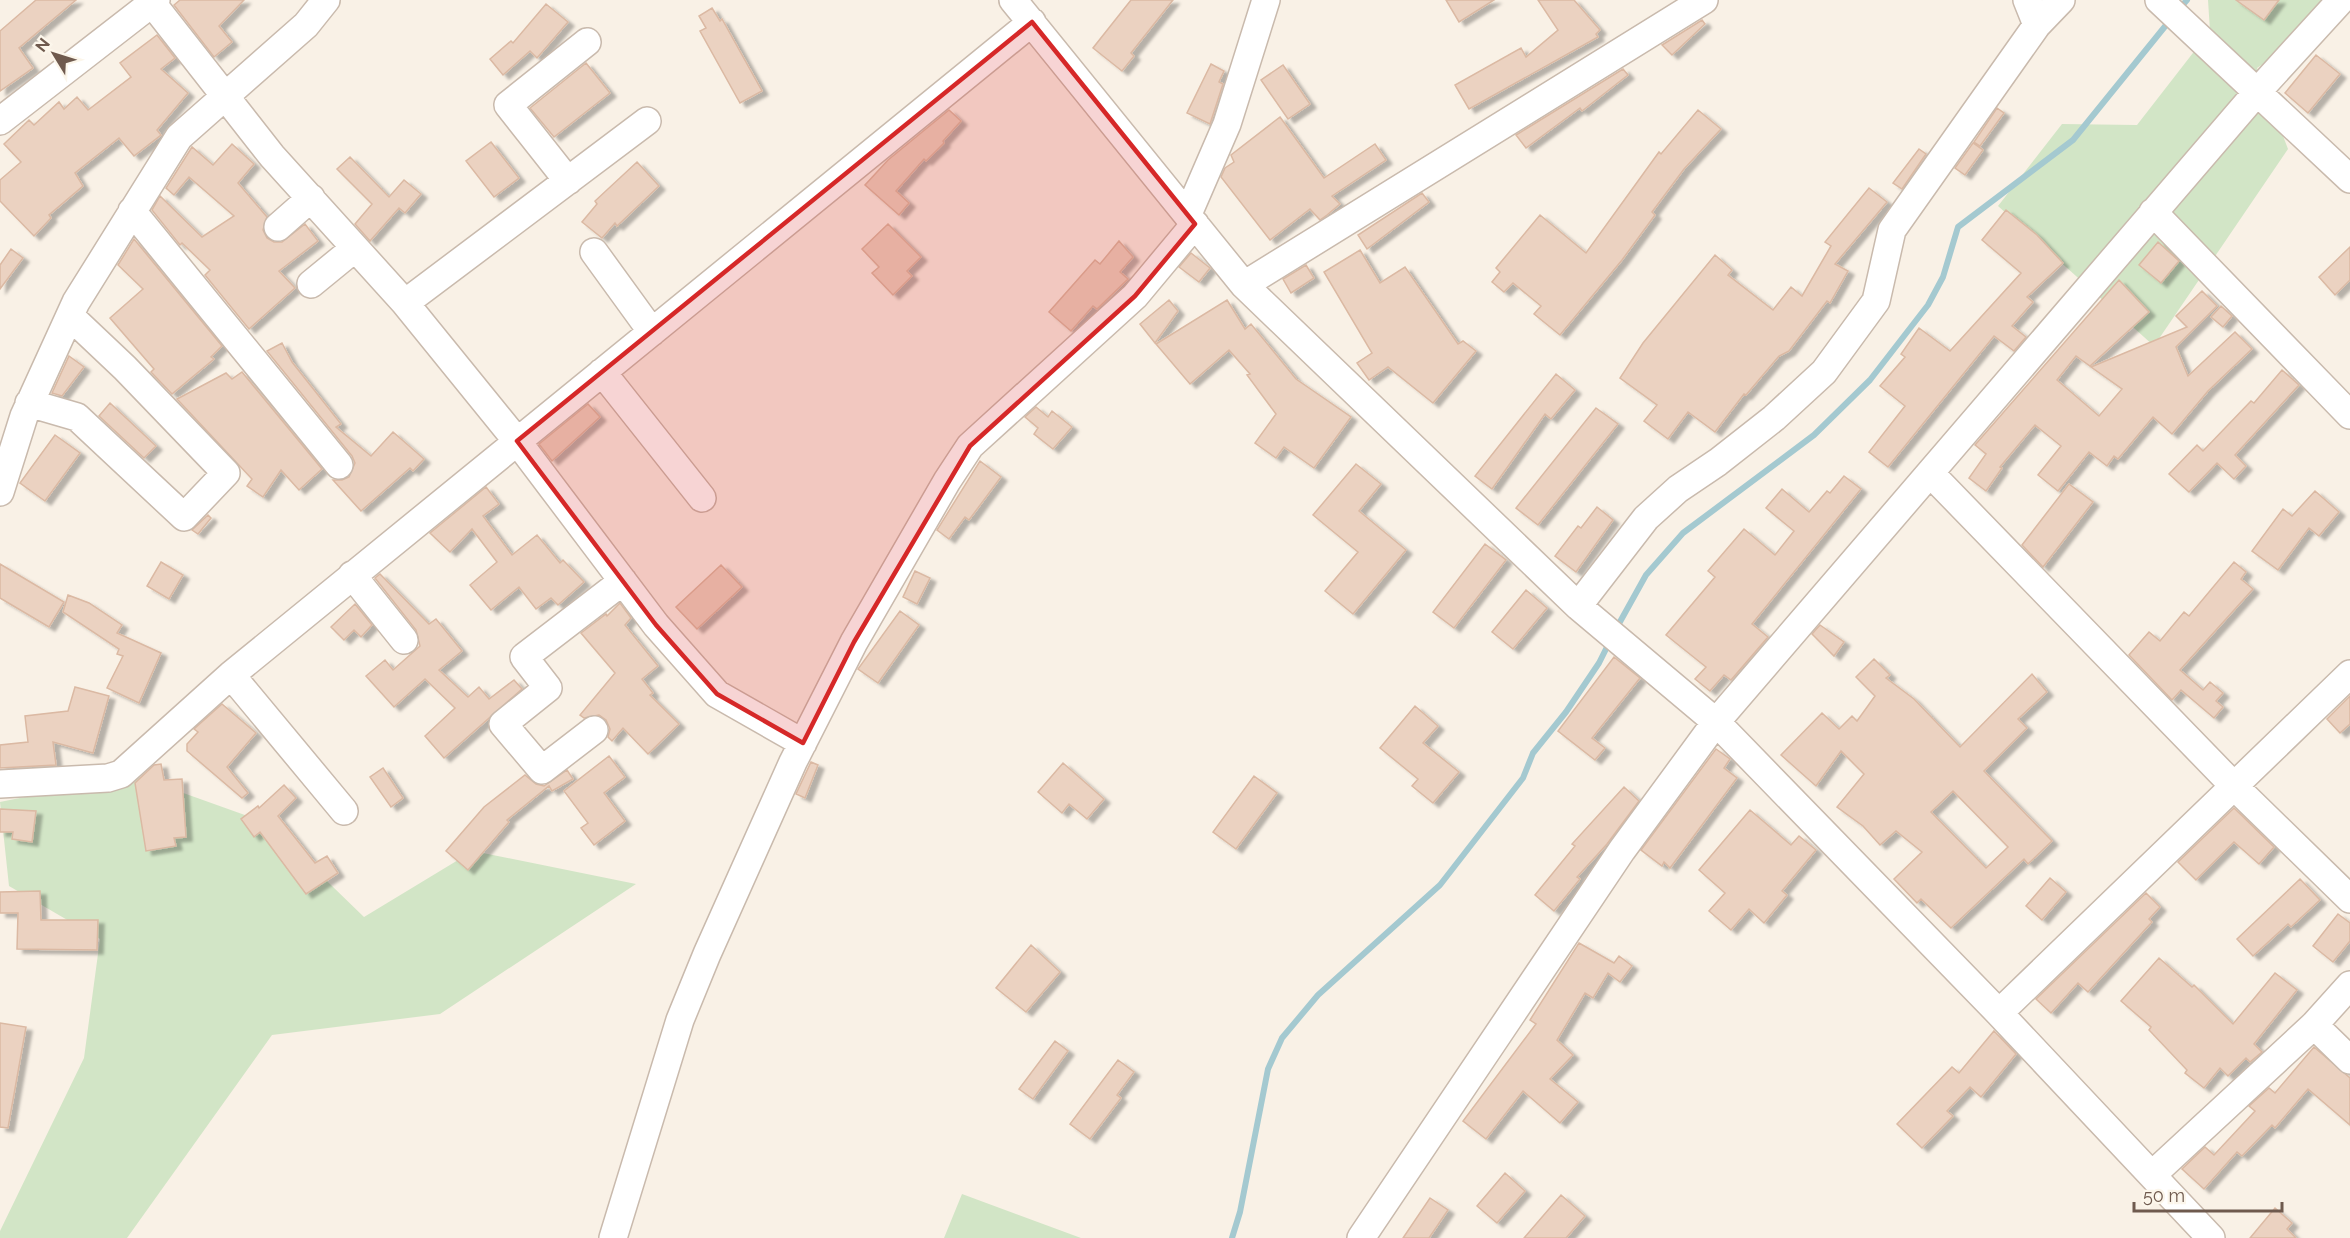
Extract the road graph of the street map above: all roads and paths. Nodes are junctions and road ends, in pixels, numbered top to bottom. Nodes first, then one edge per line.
1 (326, 0) edge
2 (1013, 0) edge
3 (1266, 0) edge
4 (1704, 0) edge
5 (2027, 0) edge
6 (2061, 0) edge
7 (2160, 0) edge
8 (2342, 0) edge
9 (154, 1) edge
10 (1032, 22) junction
11 (2037, 25) junction
12 (587, 42) dead end
13 (2258, 91) junction
14 (226, 97) junction
15 (0, 121) edge
16 (647, 121) dead end
17 (2350, 179) edge
18 (568, 181) junction
19 (311, 198) junction
20 (132, 212) junction
21 (2153, 212) junction
22 (1191, 219) junction
23 (278, 227) dead end
24 (355, 248) junction
25 (594, 252) dead end
26 (311, 284) dead end
27 (1244, 285) junction
28 (405, 303) junction
29 (70, 316) junction
30 (652, 332) junction
31 (602, 372) junction
32 (29, 404) junction
33 (2350, 415) edge
34 (517, 441) junction
35 (339, 465) dead end
36 (1931, 474) junction
37 (0, 492) edge
38 (702, 498) dead end
39 (352, 575) junction
40 (623, 581) junction
41 (1578, 606) junction
42 (404, 640) dead end
43 (2350, 674) edge
44 (231, 675) junction
45 (1716, 722) junction
46 (594, 730) dead end
47 (803, 743) junction
48 (0, 784) edge
49 (2234, 786) junction
50 (344, 811) dead end
51 (2350, 899) edge
52 (2350, 985) edge
53 (1999, 1012) junction
54 (2314, 1025) junction
55 (2350, 1060) edge
56 (2152, 1175) junction
57 (613, 1238) edge
58 (1361, 1238) edge
59 (2211, 1238) edge

1 - 14 street
2 - 10 street
3 - 22 street
4 - 27 street
5 - 11 street
6 - 11 street
7 - 13 street
8 - 13 street
9 - 14 street
9 - 15 street
10 - 22 street
10 - 30 street
11 - 41 street
12 - 18 street
13 - 17 street
13 - 21 street
14 - 19 street
14 - 20 street
16 - 18 street
18 - 28 street
19 - 23 street
19 - 24 street
20 - 29 street
20 - 35 street
21 - 33 street
21 - 36 street
22 - 27 street
22 - 47 street
24 - 26 street
24 - 28 street
25 - 30 street
27 - 41 street
28 - 34 street
29 - 32 street
29 - 32 street
30 - 31 street
31 - 34 street
31 - 38 street
32 - 37 street
34 - 39 street
34 - 40 street
36 - 45 street
36 - 49 street
39 - 42 street
39 - 44 street
40 - 46 street
40 - 47 street
41 - 45 street
43 - 49 street
44 - 48 street
44 - 50 street
45 - 53 street
45 - 58 street
47 - 57 street
49 - 51 street
49 - 53 street
52 - 54 street
53 - 56 street
54 - 55 street
54 - 56 street
56 - 59 street

